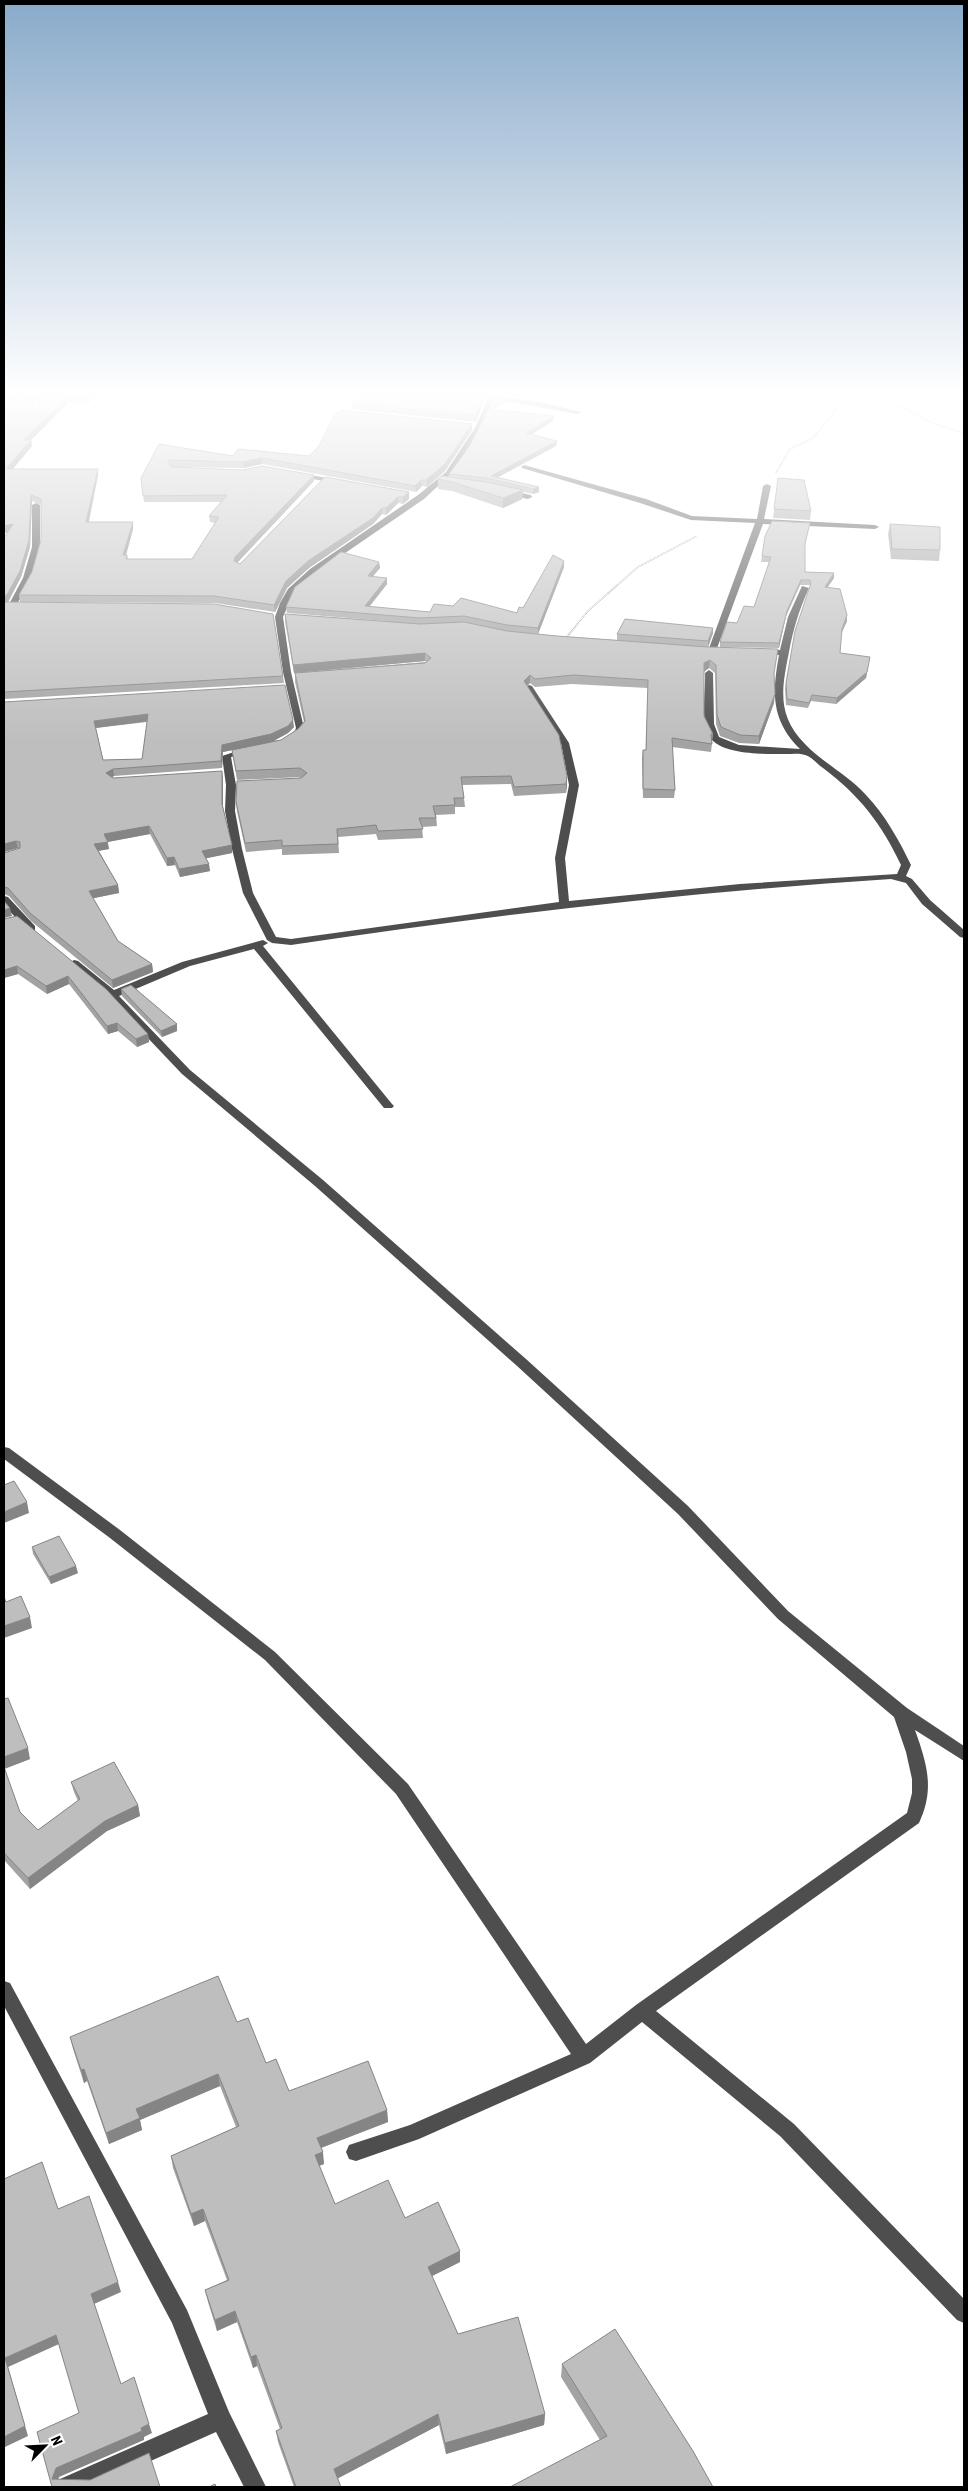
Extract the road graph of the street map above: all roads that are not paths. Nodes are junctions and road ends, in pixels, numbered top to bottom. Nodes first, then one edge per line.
1 (36, 510) edge
2 (396, 510) edge
3 (670, 510) edge
4 (762, 510) edge
5 (760, 521) junction
6 (875, 527) dead end
7 (805, 588) edge
8 (12, 606) edge
9 (699, 651) edge
10 (712, 652) junction
11 (721, 652) edge
12 (749, 652) edge
13 (785, 653) junction
14 (709, 673) edge
15 (529, 688) edge
16 (277, 744) edge
17 (263, 747) edge
18 (805, 752) junction
19 (902, 875) junction
20 (4, 899) edge
21 (564, 905) junction
22 (964, 934) edge
23 (40, 936) edge
24 (272, 940) junction
25 (256, 944) junction
26 (62, 953) edge
27 (112, 994) junction
28 (388, 1106) dead end
29 (4, 1452) edge
30 (902, 1713) junction
31 (964, 1754) edge
32 (4, 1989) edge
33 (642, 2011) junction
34 (584, 2056) junction
35 (356, 2152) dead end
36 (964, 2313) edge
37 (220, 2419) junction
38 (68, 2487) edge
39 (255, 2487) edge

1 - 8 street
2 - 16 street
3 - 5 street
4 - 5 street
5 - 6 street
5 - 10 street
7 - 13 street
9 - 10 street
10 - 11 street
12 - 13 street
13 - 18 street
14 - 18 street
15 - 21 street
17 - 24 street
18 - 19 street
19 - 21 street
19 - 22 street
20 - 23 street
21 - 24 street
24 - 25 street
25 - 27 street
25 - 28 street
26 - 27 street
27 - 30 street
29 - 34 street
30 - 31 street
30 - 33 street
32 - 37 street
33 - 34 street
33 - 36 street
34 - 35 street
37 - 38 street
37 - 39 street

